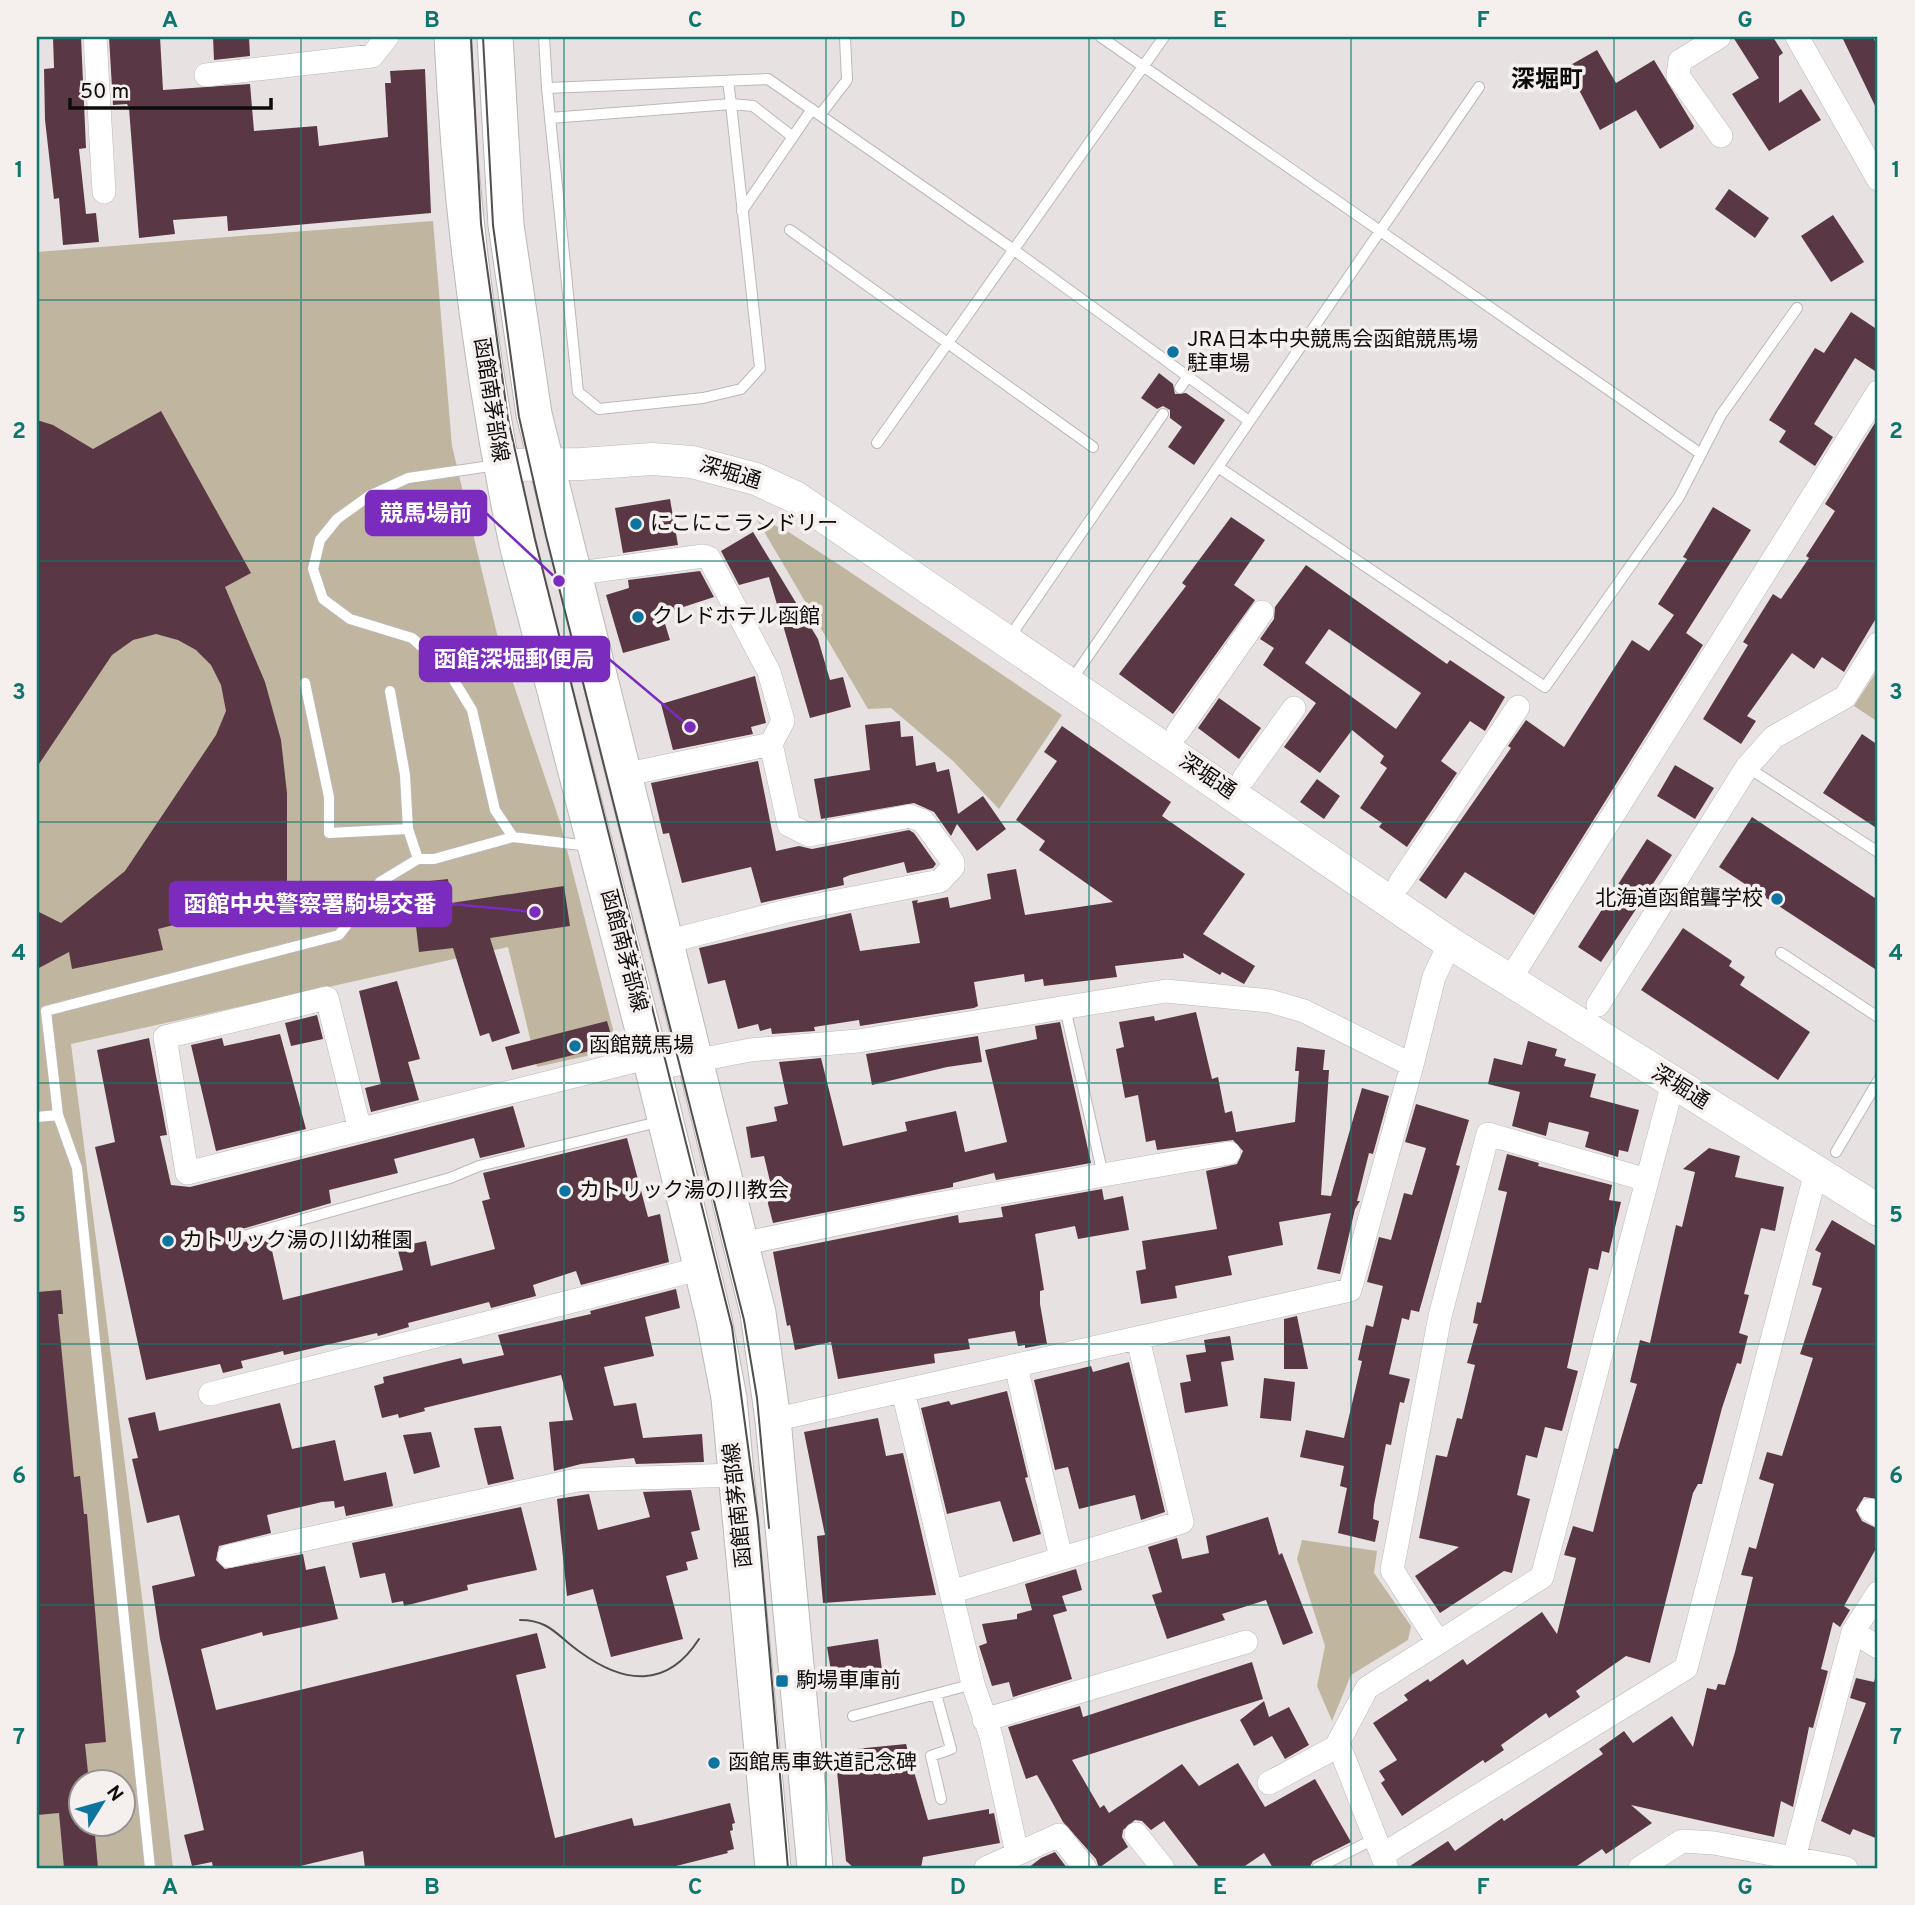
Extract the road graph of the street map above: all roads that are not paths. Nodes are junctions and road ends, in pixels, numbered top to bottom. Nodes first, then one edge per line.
1 (95, 37) edge
2 (387, 37) edge
3 (452, 37) edge
4 (495, 37) edge
5 (544, 37) edge
6 (845, 37) edge
7 (1101, 37) edge
8 (1164, 37) edge
9 (1719, 37) edge
10 (1797, 37) edge
11 (1143, 66) junction
12 (206, 75) dead end
13 (728, 80) junction
14 (1479, 87) dead end
15 (547, 88) junction
16 (731, 104) junction
17 (816, 112) junction
18 (550, 118) junction
19 (1721, 136) dead end
20 (793, 137) junction
21 (1878, 179) edge
22 (104, 192) dead end
23 (743, 211) junction
24 (790, 230) dead end
25 (1380, 232) junction
26 (1014, 250) junction
27 (1797, 308) dead end
28 (948, 343) junction
29 (1188, 376) junction
30 (1180, 388) dead end
31 (1878, 392) edge
32 (1163, 414) dead end
33 (1249, 421) junction
34 (877, 443) dead end
35 (1093, 447) dead end
36 (1701, 454) junction
37 (500, 465) junction
38 (546, 465) junction
39 (1217, 467) junction
40 (572, 574) junction
41 (1262, 612) dead end
42 (1008, 640) junction
43 (1878, 644) edge
44 (305, 683) dead end
45 (1069, 683) junction
46 (390, 691) dead end
47 (1518, 707) dead end
48 (1294, 708) dead end
49 (1178, 732) dead end
50 (771, 744) junction
51 (1747, 767) junction
52 (623, 775) junction
53 (1244, 778) dead end
54 (408, 829) junction
55 (513, 837) junction
56 (595, 847) junction
57 (1878, 852) edge
58 (418, 859) junction
59 (1401, 883) dead end
60 (666, 942) junction
61 (1450, 943) junction
62 (1781, 953) dead end
63 (1509, 981) junction
64 (1598, 1005) dead end
65 (1065, 1007) junction
66 (1878, 1017) edge
67 (695, 1062) junction
68 (652, 1063) junction
69 (1412, 1065) junction
70 (1878, 1081) edge
71 (1673, 1083) junction
72 (58, 1115) junction
73 (37, 1117) edge
74 (666, 1120) junction
75 (360, 1130) junction
76 (1229, 1153) dead end
77 (1826, 1162) junction
78 (1102, 1175) junction
79 (1647, 1180) junction
80 (1878, 1210) edge
81 (247, 1235) dead end
82 (741, 1244) junction
83 (702, 1268) junction
84 (1138, 1339) junction
85 (1016, 1366) junction
86 (903, 1391) junction
87 (210, 1394) dead end
88 (774, 1420) junction
89 (736, 1475) junction
90 (229, 1556) dead end
91 (1061, 1558) junction
92 (951, 1592) junction
93 (1878, 1593) edge
94 (1853, 1632) junction
95 (1246, 1642) dead end
96 (1438, 1642) junction
97 (1878, 1647) edge
98 (973, 1684) junction
99 (936, 1694) junction
100 (853, 1716) dead end
101 (984, 1720) junction
102 (1338, 1746) junction
103 (1269, 1783) dead end
104 (941, 1799) dead end
105 (1136, 1834) dead end
106 (1017, 1853) junction
107 (1382, 1854) edge
108 (1794, 1858) junction
109 (150, 1868) edge
110 (773, 1868) edge
111 (814, 1868) edge
112 (986, 1868) edge
113 (1085, 1868) edge
114 (1163, 1868) edge
115 (1317, 1868) edge
116 (1640, 1868) edge
117 (1846, 1868) edge

1 - 22 street
2 - 12 street
3 - 37 main road, 函館南茅部線
4 - 38 main road, 函館南茅部線
5 - 15 lane
6 - 17 lane
7 - 11 lane
8 - 11 lane
9 - 19 street
10 - 21 street
11 - 25 lane
11 - 26 lane
13 - 15 lane
13 - 16 lane
13 - 17 lane
14 - 25 lane
15 - 18 lane
16 - 18 lane
16 - 20 lane
16 - 23 lane
17 - 20 lane
17 - 26 lane
18 - 23 lane
20 - 23 lane
24 - 28 lane
25 - 33 lane
25 - 36 lane
26 - 28 lane
26 - 29 lane
27 - 36 lane
28 - 34 lane
28 - 35 lane
29 - 30 lane
29 - 33 lane
31 - 63 street
32 - 42 lane
33 - 39 lane
36 - 39 lane
37 - 38 street, 深堀通
37 - 55 lane
37 - 56 main road, 函館南茅部線
38 - 40 main road, 函館南茅部線
38 - 42 street, 深堀通
39 - 45 lane
40 - 50 street
40 - 52 main road, 函館南茅部線
41 - 49 street
42 - 45 street, 深堀通
43 - 51 street
44 - 54 lane
45 - 61 street, 深堀通
46 - 54 lane
47 - 59 street
48 - 53 street
50 - 52 street
50 - 60 street
51 - 57 lane
51 - 64 street
52 - 60 main road, 函館南茅部線
54 - 58 lane
55 - 56 lane
55 - 58 lane
56 - 68 main road, 函館南茅部線
58 - 72 lane
60 - 67 main road, 函館南茅部線
61 - 63 street, 深堀通
61 - 69 street
62 - 66 lane
63 - 71 street, 深堀通
65 - 67 street
65 - 69 street
65 - 78 lane
67 - 68 street
67 - 82 main road, 函館南茅部線
68 - 74 main road, 函館南茅部線
68 - 75 street
69 - 84 street
70 - 77 lane
71 - 77 street, 深堀通
71 - 79 street
72 - 73 lane
72 - 109 lane
74 - 81 lane
74 - 83 main road, 函館南茅部線
75 - 75 street
76 - 78 street
77 - 80 street, 深堀通
77 - 107 street
78 - 82 street
79 - 96 street
79 - 96 street
82 - 88 main road, 函館南茅部線
83 - 87 street
83 - 89 main road, 函館南茅部線
84 - 85 street
84 - 91 street
85 - 86 street
85 - 91 street
86 - 88 street
86 - 92 street
88 - 111 main road, 函館南茅部線
89 - 90 street
89 - 110 main road, 函館南茅部線
91 - 92 street
92 - 98 street
93 - 94 street
94 - 97 street
94 - 108 street
95 - 101 street
96 - 102 street
98 - 99 lane
98 - 101 street
99 - 100 lane
99 - 104 lane
101 - 106 street
102 - 103 street
102 - 107 street
105 - 114 street
106 - 112 street
106 - 113 street
107 - 115 lane
108 - 116 street
108 - 117 street

